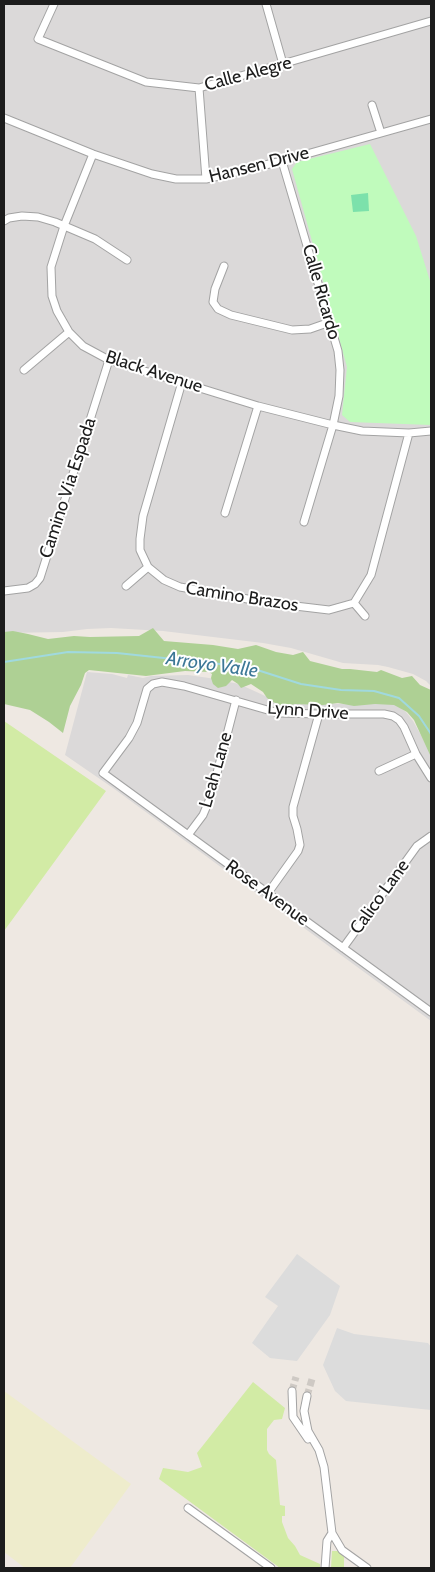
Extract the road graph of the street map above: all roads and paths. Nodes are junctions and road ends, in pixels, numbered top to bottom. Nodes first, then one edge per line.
1 (54, 4) edge
2 (266, 4) edge
3 (431, 21) edge
4 (283, 64) junction
5 (200, 88) junction
6 (372, 105) dead end
7 (4, 118) edge
8 (431, 119) edge
9 (380, 133) junction
10 (93, 154) junction
11 (282, 161) junction
12 (206, 179) junction
13 (4, 221) edge
14 (64, 226) junction
15 (127, 260) dead end
16 (224, 266) dead end
17 (330, 322) junction
18 (69, 332) junction
19 (109, 360) junction
20 (24, 370) dead end
21 (182, 382) junction
22 (258, 406) junction
23 (333, 425) junction
24 (431, 431) edge
25 (409, 433) junction
26 (225, 513) dead end
27 (304, 522) dead end
28 (148, 567) junction
29 (126, 586) dead end
30 (4, 591) edge
31 (354, 603) junction
32 (365, 616) dead end
33 (236, 700) junction
34 (318, 714) junction
35 (416, 754) junction
36 (379, 771) dead end
37 (103, 773) joint
38 (431, 778) edge
39 (188, 835) junction
40 (431, 836) edge
41 (268, 893) junction
42 (342, 948) junction
43 (430, 1010) edge
44 (292, 1391) tunnel mouth
45 (306, 1396) tunnel mouth
46 (319, 1450) junction
47 (188, 1508) dead end
48 (332, 1533) junction
49 (271, 1568) edge
50 (325, 1568) edge
51 (367, 1568) edge

1 - 5 street, Calle Alegre
2 - 4 street
3 - 4 street, Calle Alegre
4 - 5 street, Calle Alegre
5 - 12 street
6 - 9 street
7 - 10 street, Hansen Drive
8 - 9 street, Hansen Drive
9 - 11 street, Hansen Drive
10 - 12 street, Hansen Drive
10 - 14 street, Black Avenue
11 - 12 street, Hansen Drive
11 - 17 street, Calle Ricardo
13 - 14 street
14 - 15 street
14 - 18 street, Black Avenue
16 - 17 street
17 - 23 street, Calle Ricardo
18 - 19 street, Black Avenue
18 - 20 street
19 - 21 street, Black Avenue
19 - 30 street, Camino Via Espada
21 - 22 street, Black Avenue
21 - 28 street
22 - 23 street, Black Avenue
22 - 26 street
23 - 25 street, Black Avenue
23 - 27 street, Calle Ricardo
24 - 25 street, Black Avenue
25 - 31 street
28 - 29 street
28 - 31 street, Camino Brazos
31 - 32 street
33 - 34 street, Lynn Drive
33 - 37 street, Lynn Drive
33 - 39 street, Leah Lane
34 - 35 street, Lynn Drive
34 - 41 street
35 - 36 street
35 - 38 street, Lynn Drive
37 - 39 street, Rose Avenue
39 - 41 street, Rose Avenue
40 - 42 street, Calico Lane
41 - 42 street, Rose Avenue
42 - 43 street, Rose Avenue
44 - 46 street
45 - 46 street
46 - 48 street
47 - 49 street
48 - 50 street
48 - 51 street

